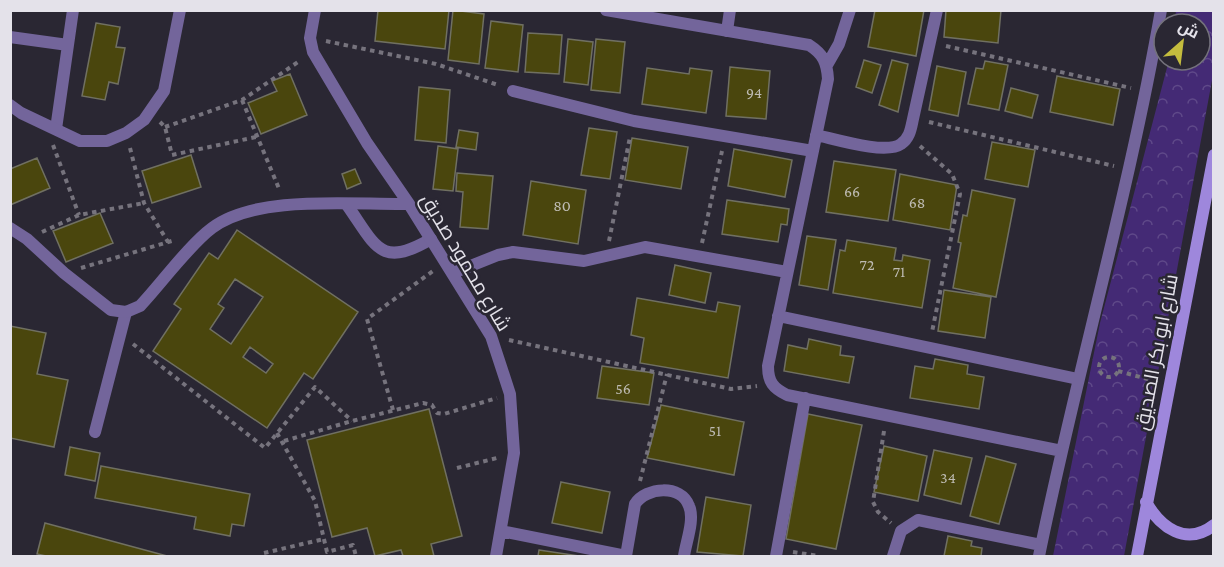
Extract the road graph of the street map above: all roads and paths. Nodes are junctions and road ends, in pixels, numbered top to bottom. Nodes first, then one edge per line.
1 (73, 10) edge
2 (180, 10) edge
3 (315, 10) edge
4 (606, 10) edge
5 (730, 10) edge
6 (850, 10) edge
7 (937, 10) edge
8 (1161, 10) edge
9 (645, 14) edge
10 (727, 32) junction
11 (10, 37) edge
12 (310, 38) junction
13 (930, 42) junction
14 (68, 45) junction
15 (313, 52) junction
16 (827, 65) junction
17 (513, 91) joint
18 (1147, 92) junction
19 (242, 100) junction
20 (10, 105) edge
21 (154, 106) junction
22 (913, 119) junction
23 (634, 121) junction
24 (51, 127) junction
25 (165, 127) junction
26 (126, 133) junction
27 (816, 135) junction
28 (725, 136) junction
29 (908, 136) junction
30 (256, 137) junction
31 (813, 151) junction
32 (1214, 155) edge
33 (1129, 170) junction
34 (144, 203) junction
35 (409, 204) junction
36 (286, 205) junction
37 (347, 205) junction
38 (79, 215) junction
39 (10, 228) edge
40 (27, 239) junction
41 (179, 239) dead end
42 (431, 239) junction
43 (168, 242) junction
44 (699, 256) junction
45 (605, 257) junction
46 (446, 261) junction
47 (787, 272) junction
48 (64, 273) junction
49 (453, 273) junction
50 (126, 312) junction
51 (778, 316) junction
52 (120, 333) junction
53 (491, 336) junction
54 (928, 347) junction
55 (1118, 371) junction
56 (667, 374) junction
57 (768, 379) junction
58 (1078, 379) junction
59 (1169, 385) junction
60 (510, 394) junction
61 (804, 398) junction
62 (393, 410) junction
63 (887, 415) junction
64 (352, 421) junction
65 (95, 432) dead end
66 (278, 432) junction
67 (284, 441) junction
68 (1062, 451) junction
69 (514, 453) junction
70 (457, 468) dead end
71 (647, 492) junction
72 (1146, 502) junction
73 (1214, 525) edge
74 (501, 531) junction
75 (901, 531) junction
76 (324, 539) junction
77 (1040, 551) edge
78 (264, 553) dead end
79 (777, 553) edge
80 (356, 556) edge
81 (496, 556) edge
82 (626, 556) edge
83 (684, 556) edge
84 (819, 556) edge
85 (893, 556) edge
86 (1137, 556) edge

1 - 14 street
2 - 21 street
3 - 12 street, شارع محمود صديق
4 - 9 street
5 - 10 street
6 - 16 street
7 - 13 street
8 - 18 street
9 - 10 street
10 - 16 street
11 - 14 street
12 - 15 street, شارع محمود صديق
12 - 17 path
13 - 18 path
13 - 22 street
14 - 24 street
15 - 19 path
15 - 35 street, شارع محمود صديق
16 - 27 street
17 - 23 street
18 - 33 street
19 - 25 path
19 - 30 path
20 - 24 street
21 - 25 path
21 - 26 street
22 - 29 street
22 - 33 path
23 - 28 street
23 - 45 path
24 - 26 street
24 - 38 path
25 - 30 path
26 - 34 path
27 - 29 street
27 - 31 street
28 - 31 street
28 - 44 path
29 - 54 path
30 - 36 path
31 - 47 street
32 - 59 main road, شارع ابو بكر الصديق
33 - 58 street
34 - 38 path
34 - 43 path
35 - 37 street
35 - 42 street, شارع محمود صديق
36 - 37 street
36 - 50 street
37 - 42 street
38 - 40 path
39 - 40 street
40 - 48 street
41 - 43 path
42 - 46 street, شارع محمود صديق
43 - 48 path
44 - 45 street
44 - 47 street
45 - 49 street
46 - 49 street, شارع محمود صديق
46 - 62 path
47 - 51 street
48 - 50 street
49 - 53 street, شارع محمود صديق
50 - 52 street
51 - 54 street
51 - 57 street
52 - 65 street
52 - 66 path
53 - 56 path
53 - 60 street, شارع محمود صديق
54 - 58 street
55 - 55 path
55 - 59 path
56 - 57 path
56 - 71 path
57 - 61 street
58 - 68 street
59 - 72 main road, شارع ابو بكر الصديق
60 - 62 path
60 - 69 street, شارع محمود صديق
61 - 63 street
61 - 79 street
62 - 64 path
63 - 68 street
63 - 75 path
64 - 66 path
64 - 67 path
66 - 67 path
67 - 76 path
68 - 77 street
69 - 70 path
69 - 74 street, شارع محمود صديق
71 - 82 street
71 - 83 street
72 - 73 main road
72 - 86 main road, شارع ابو بكر الصديق
74 - 81 street, شارع محمود صديق
74 - 82 street
75 - 77 street
75 - 85 street
76 - 78 path
76 - 80 path
79 - 84 path

